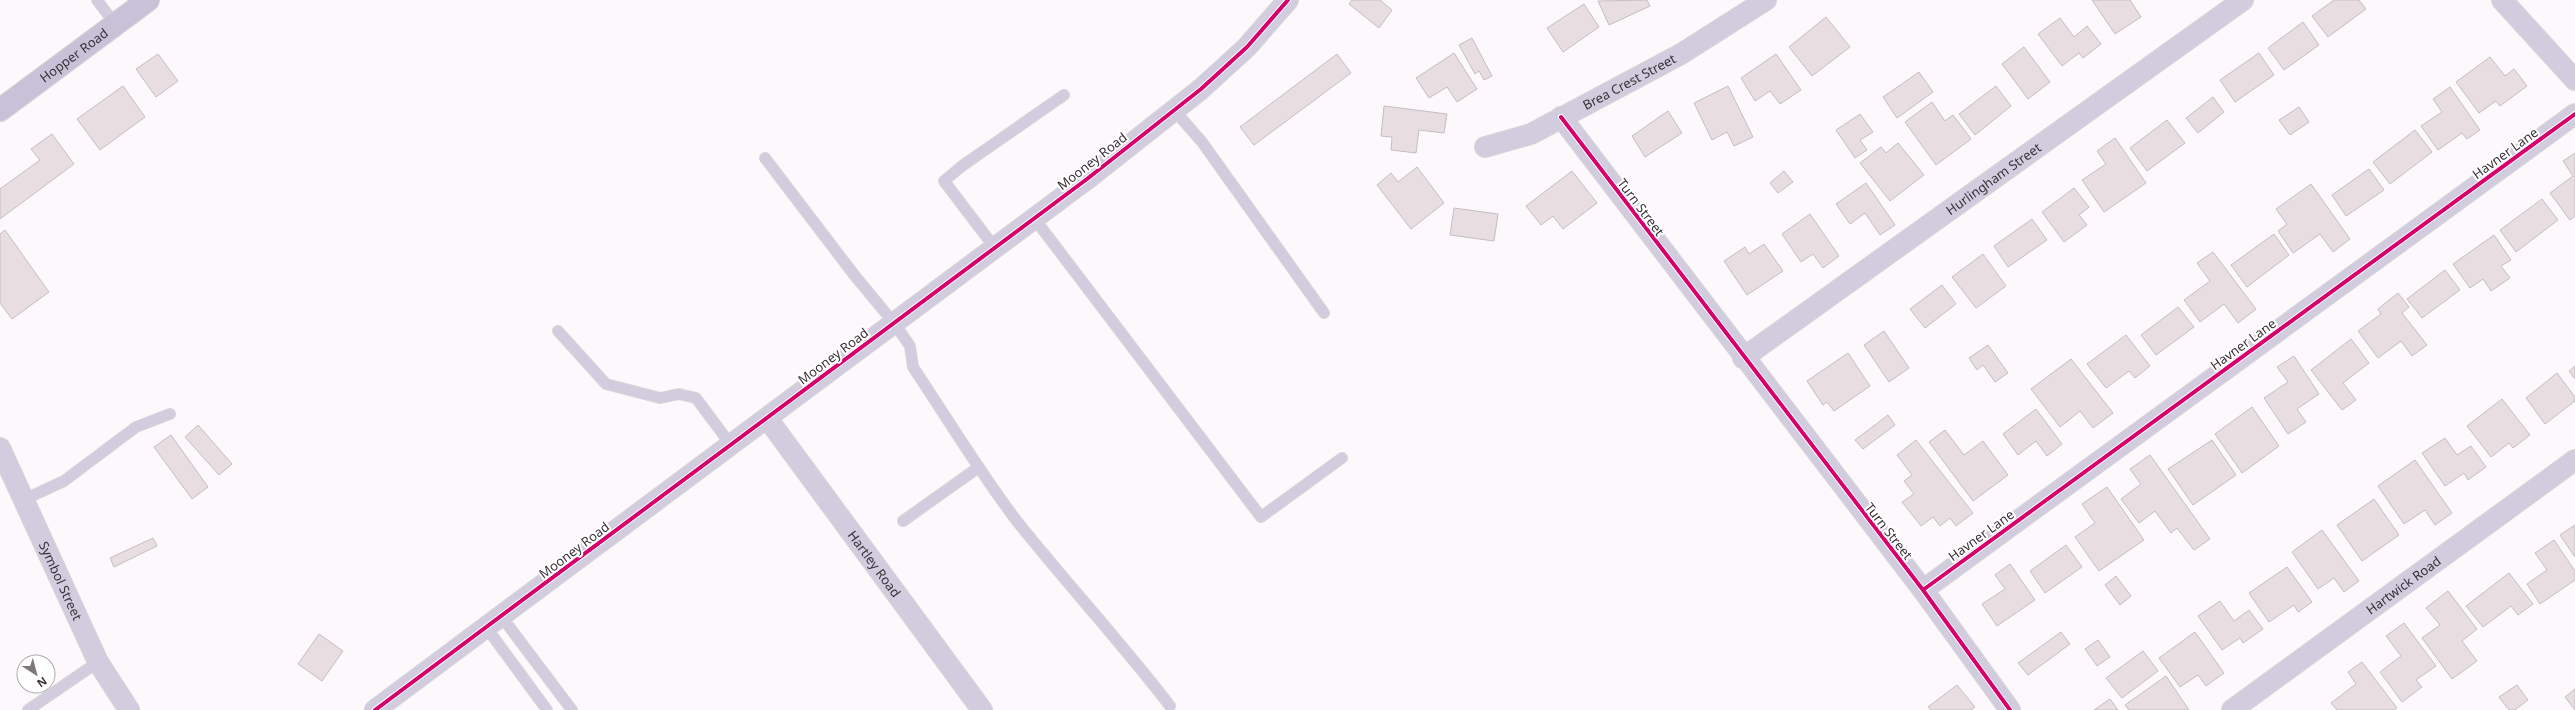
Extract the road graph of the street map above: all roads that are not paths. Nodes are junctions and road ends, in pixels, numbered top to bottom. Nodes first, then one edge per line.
1 (97, 0) edge
2 (148, 0) edge
3 (1288, 0) edge
4 (1766, 0) edge
5 (2243, 0) edge
6 (2502, 0) edge
7 (115, 24) junction
8 (2575, 80) edge
9 (1064, 95) dead end
10 (0, 110) edge
11 (1174, 110) junction
12 (2575, 114) edge
13 (1561, 117) junction
14 (1485, 147) dead end
15 (765, 158) dead end
16 (1034, 218) junction
17 (994, 248) junction
18 (1324, 313) dead end
19 (894, 323) junction
20 (558, 331) dead end
21 (1743, 358) junction
22 (170, 414) dead end
23 (767, 418) junction
24 (731, 445) junction
25 (0, 448) edge
26 (1342, 458) dead end
27 (2575, 460) edge
28 (979, 466) junction
29 (23, 500) junction
30 (903, 521) dead end
31 (1923, 590) junction
32 (494, 622) junction
33 (98, 662) junction
34 (1170, 706) dead end
35 (28, 710) edge
36 (129, 710) edge
37 (375, 710) edge
38 (547, 710) edge
39 (572, 710) edge
40 (982, 710) edge
41 (2010, 710) edge
42 (2232, 710) edge

1 - 7 lane
2 - 7 main road, Hopper Road
3 - 11 street, Mooney Road
4 - 13 street, Brea Crest Street
5 - 21 street, Hurlingham Street
6 - 8 street
7 - 10 main road, Hopper Road
9 - 17 lane
11 - 16 street, Mooney Road
11 - 18 lane
12 - 31 street, Havner Lane
13 - 14 street, Brea Crest Street
13 - 21 street, Turn Street
15 - 19 lane
16 - 17 street, Mooney Road
16 - 26 lane
17 - 19 street, Mooney Road
19 - 23 street, Mooney Road
19 - 28 lane
20 - 24 lane
21 - 31 street, Turn Street
22 - 29 lane
23 - 24 street, Mooney Road
23 - 40 street, Hartley Road
24 - 32 street, Mooney Road
25 - 29 street, Symbol Street
27 - 42 street, Hartwick Road
28 - 30 lane
28 - 34 lane
29 - 33 street, Symbol Street
31 - 41 street, Turn Street
32 - 37 street, Mooney Road
32 - 38 lane
32 - 39 lane
33 - 35 lane
33 - 36 street, Symbol Street

